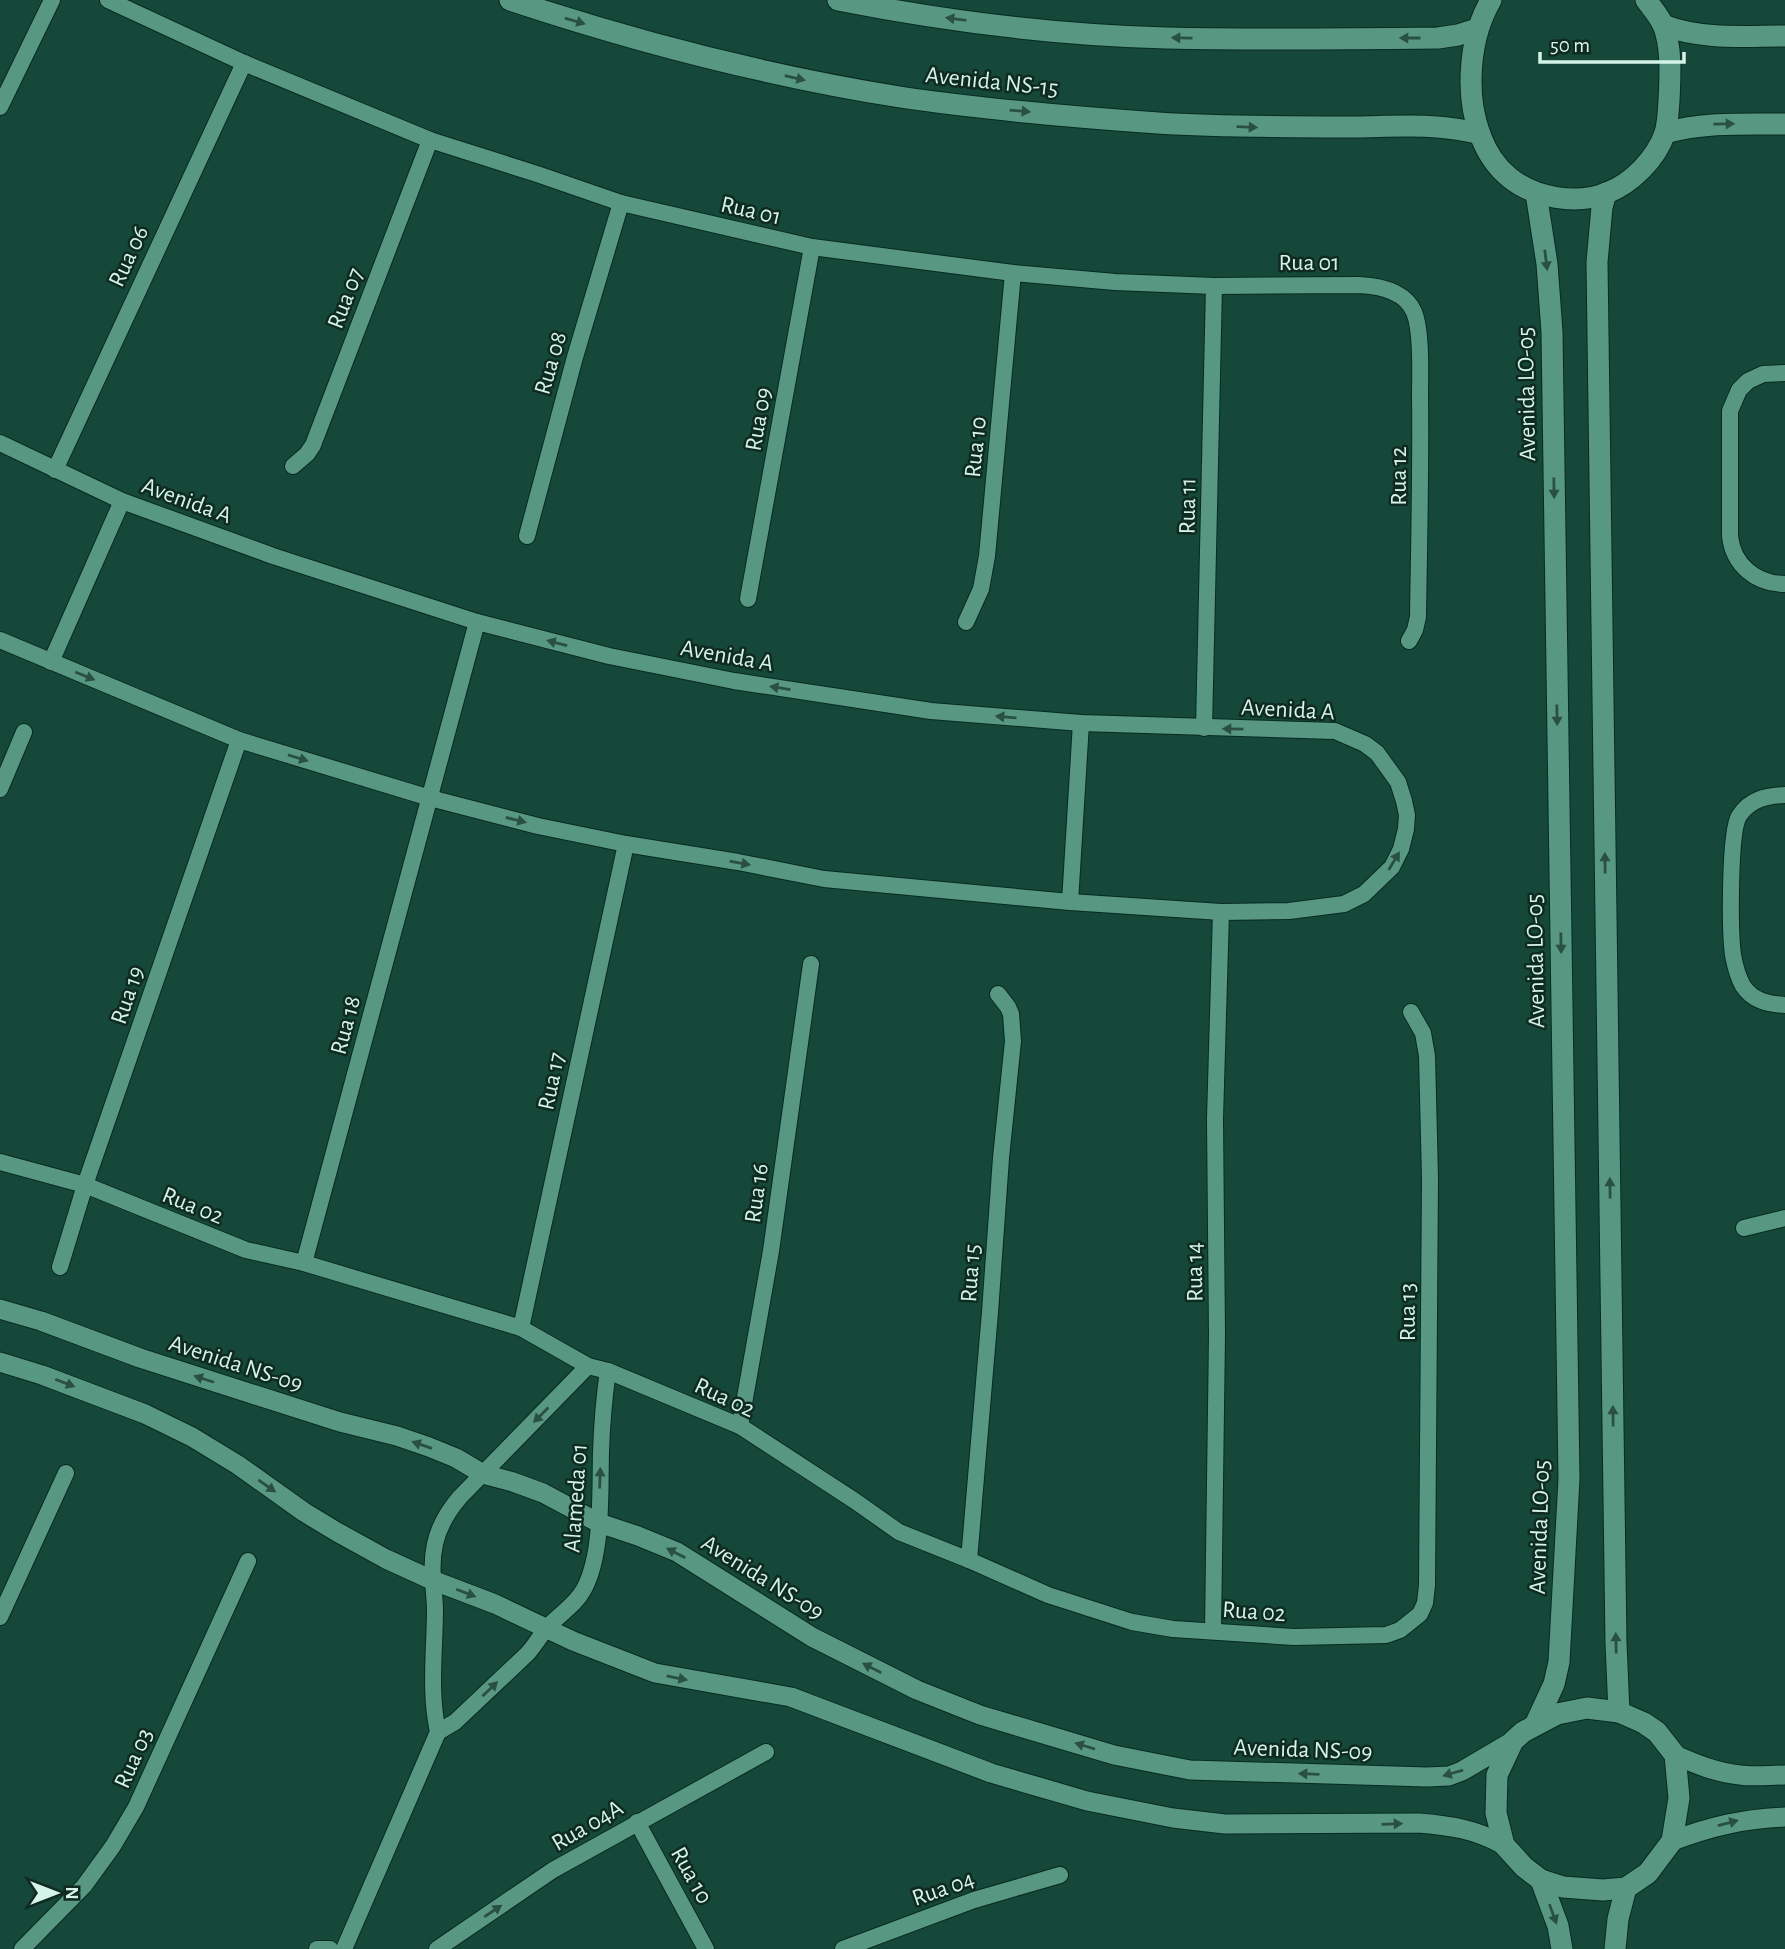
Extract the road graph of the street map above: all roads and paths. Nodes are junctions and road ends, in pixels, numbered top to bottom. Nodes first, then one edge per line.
1 (52, 0) edge
2 (108, 0) edge
3 (510, 0) edge
4 (838, 0) edge
5 (1491, 0) edge
6 (1646, 0) edge
7 (1663, 25) junction
8 (1477, 29) junction
9 (1785, 36) edge
10 (244, 63) junction
11 (0, 107) edge
12 (1785, 124) edge
13 (1665, 133) junction
14 (1480, 134) junction
15 (430, 140) junction
16 (1536, 193) junction
17 (1606, 193) junction
18 (621, 203) junction
19 (812, 247) junction
20 (1013, 273) junction
21 (1214, 286) junction
22 (1413, 310) joint
23 (1785, 373) edge
24 (0, 443) edge
25 (293, 466) dead end
26 (55, 470) junction
27 (122, 501) junction
28 (527, 537) dead end
29 (1785, 584) edge
30 (748, 599) dead end
31 (477, 621) junction
32 (966, 622) dead end
33 (0, 640) edge
34 (1409, 641) dead end
35 (51, 662) junction
36 (1081, 723) junction
37 (1204, 728) junction
38 (24, 732) dead end
39 (239, 740) junction
40 (0, 789) edge
41 (1785, 795) edge
42 (430, 799) junction
43 (626, 844) junction
44 (1070, 902) junction
45 (1221, 912) junction
46 (811, 964) dead end
47 (998, 993) dead end
48 (1785, 1005) edge
49 (1411, 1012) dead end
50 (0, 1162) edge
51 (85, 1185) junction
52 (1785, 1218) edge
53 (1744, 1228) dead end
54 (304, 1263) junction
55 (60, 1267) dead end
56 (0, 1309) edge
57 (521, 1328) junction
58 (0, 1362) edge
59 (588, 1366) junction
60 (608, 1371) junction
61 (740, 1426) junction
62 (66, 1473) dead end
63 (483, 1474) junction
64 (598, 1523) junction
65 (248, 1560) dead end
66 (969, 1560) junction
67 (432, 1580) junction
68 (1420, 1614) joint
69 (0, 1617) edge
70 (547, 1628) junction
71 (1213, 1631) junction
72 (1619, 1712) junction
73 (1535, 1725) junction
74 (438, 1732) junction
75 (1513, 1741) junction
76 (766, 1752) dead end
77 (1675, 1755) junction
78 (1785, 1775) edge
79 (1785, 1817) edge
80 (637, 1822) junction
81 (1672, 1841) junction
82 (1504, 1845) junction
83 (1060, 1875) dead end
84 (1541, 1880) junction
85 (1626, 1888) junction
86 (22, 1949) edge
87 (317, 1949) edge
88 (331, 1949) edge
89 (344, 1949) edge
90 (437, 1949) edge
91 (706, 1949) edge
92 (843, 1949) edge
93 (1562, 1949) edge
94 (1615, 1949) edge

1 - 11 street
2 - 10 street, Rua 01
3 -> 14 main road, Avenida NS-15
8 -> 4 main road
5 - 8 main road
6 - 7 main road
7 - 9 main road
7 - 13 main road
8 - 14 main road
10 - 15 street, Rua 01
10 - 26 street, Rua 06
13 -> 12 main road
13 - 17 main road
14 - 16 main road
15 - 18 street, Rua 01
15 - 25 street, Rua 07
16 - 17 main road
16 -> 73 main road, Avenida LO-05
72 -> 17 main road
18 - 19 street, Rua 01
18 - 28 street, Rua 08
19 - 20 street, Rua 01
19 - 30 street, Rua 09
20 - 21 street, Rua 01
20 - 32 street, Rua 10
21 - 22 street, Rua 01
21 - 37 street, Rua 11
22 - 34 street, Rua 12
23 - 29 street
24 - 26 street, Avenida A
26 - 27 street, Avenida A
27 - 31 street, Avenida A
27 - 35 street
36 -> 31 street, Avenida A
31 - 42 street, Rua 18
33 - 35 street, Avenida A
35 -> 39 street, Avenida A
36 - 37 street, Avenida A
36 - 44 street
45 -> 37 street, Avenida A
38 - 40 street
39 -> 42 street, Avenida A
39 - 51 street, Rua 19
41 - 48 street
42 -> 43 street, Avenida A
42 - 54 street, Rua 18
43 -> 44 street, Avenida A
43 - 57 street, Rua 17
44 - 45 street, Avenida A
45 - 71 street, Rua 14
46 - 61 street, Rua 16
47 - 66 street, Rua 15
49 - 68 street, Rua 13
50 - 51 street, Rua 02
51 - 54 street, Rua 02
51 - 55 street, Rua 19
52 - 53 street
54 - 57 street, Rua 02
63 -> 56 street, Avenida NS-09
57 - 59 street, Rua 02
58 -> 67 street
59 - 60 street, Rua 02
59 -> 63 street, Alameda 01
60 - 61 street, Rua 02
64 -> 60 street, Alameda 01
61 - 66 street, Rua 02
62 - 69 street
63 - 64 street, Avenida NS-09
63 - 67 street, Alameda 01
64 - 70 street, Alameda 01
75 -> 64 street, Avenida NS-09
65 - 86 street, Rua 03
66 - 71 street, Rua 02
67 -> 70 street
67 - 74 street, Alameda 01
68 - 71 street, Rua 02
74 -> 70 street, Alameda 01
70 -> 82 street
72 - 73 main road
72 - 77 main road
73 - 75 main road
74 - 89 street, Alameda 01
75 - 82 main road
76 - 80 street, Rua 04A
77 - 78 street
77 - 81 main road
81 -> 79 street
90 -> 80 street, Rua 04A
80 - 91 street, Rua 10
81 - 85 main road
82 - 84 main road
83 - 92 street, Rua 04
84 - 85 main road
84 -> 93 main road
85 - 94 main road
87 - 88 street

